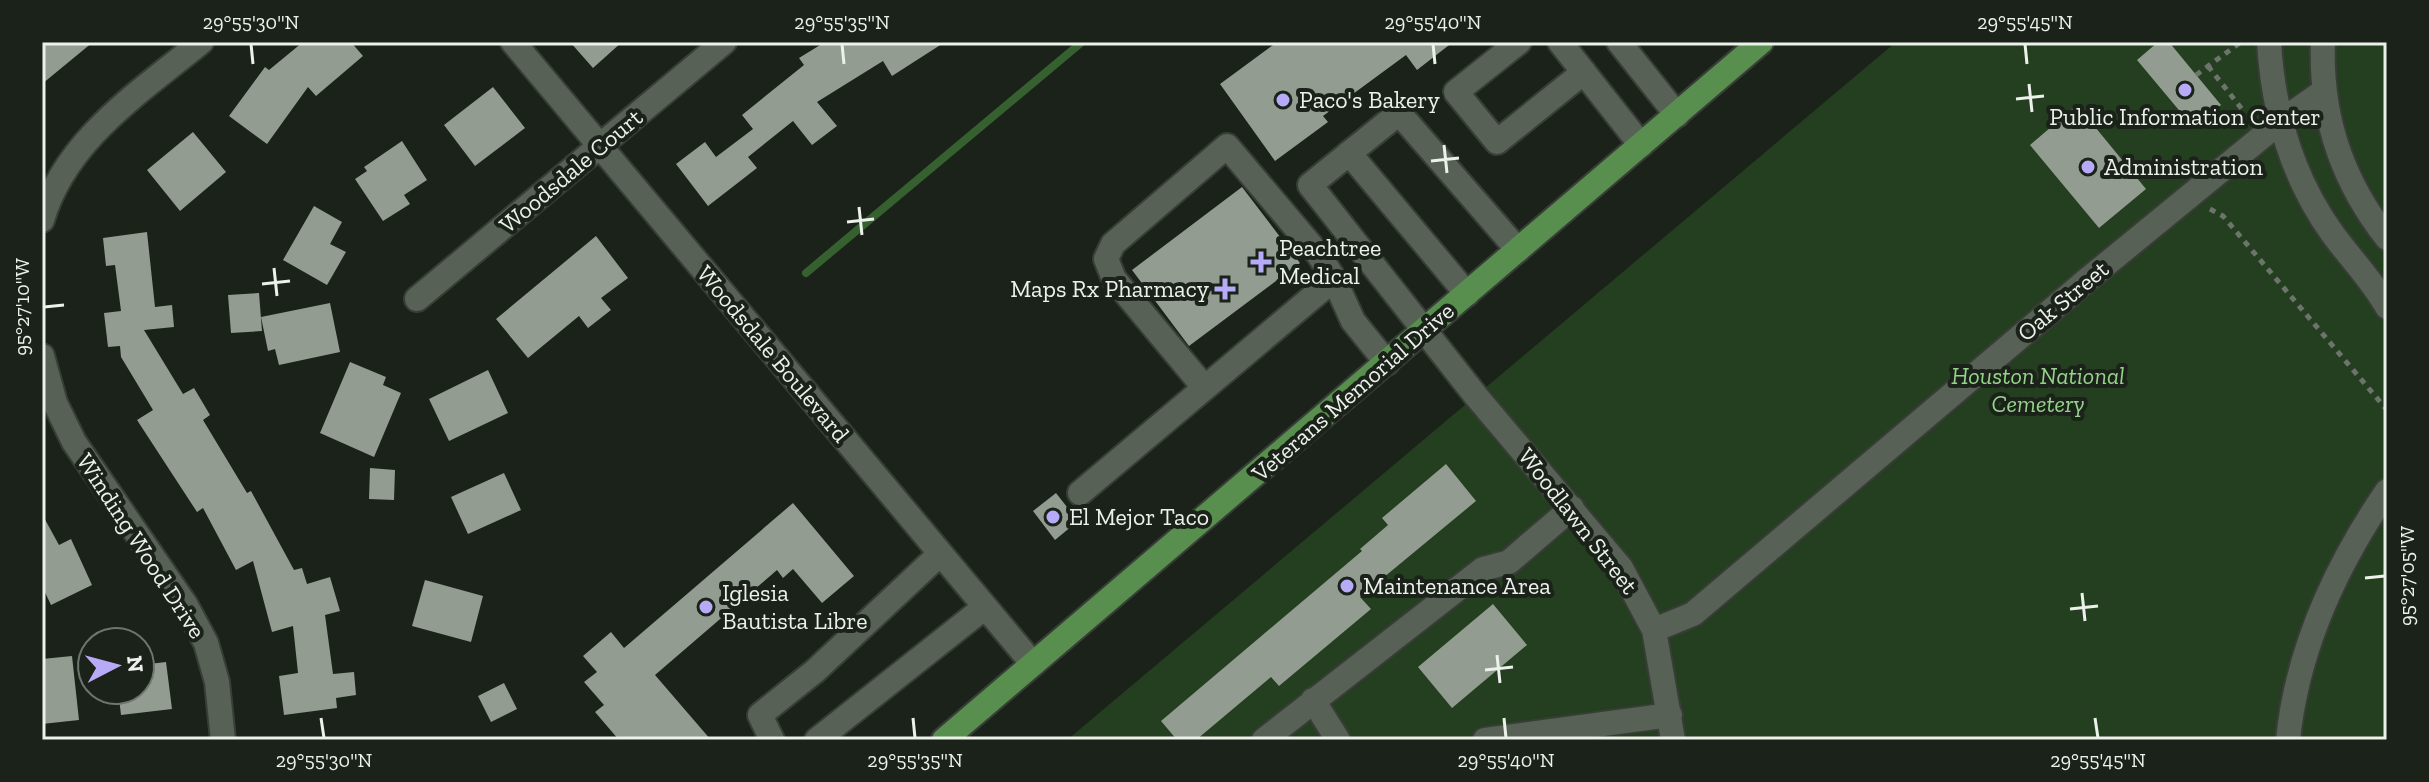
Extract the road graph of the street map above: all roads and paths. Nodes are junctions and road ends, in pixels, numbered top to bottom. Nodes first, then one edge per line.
1 (201, 42) edge
2 (513, 42) edge
3 (724, 42) edge
4 (1519, 42) edge
5 (1560, 42) edge
6 (1619, 42) edge
7 (2241, 42) edge
8 (2249, 42) edge
9 (2323, 42) edge
10 (1753, 45) edge
11 (2270, 54) edge
12 (2208, 66) junction
13 (1584, 72) junction
14 (2196, 75) dead end
15 (2324, 91) junction
16 (2245, 113) dead end
17 (1677, 115) junction
18 (2280, 122) junction
19 (1641, 145) junction
20 (600, 147) junction
21 (1349, 153) junction
22 (2201, 212) dead end
23 (42, 220) edge
24 (2387, 238) edge
25 (1518, 250) junction
26 (1334, 279) junction
27 (1467, 294) junction
28 (417, 299) dead end
29 (2387, 307) edge
30 (1426, 330) junction
31 (42, 356) edge
32 (1387, 363) junction
33 (1204, 387) junction
34 (2387, 410) edge
35 (2387, 491) edge
36 (1080, 493) dead end
37 (1572, 508) junction
38 (940, 554) junction
39 (985, 607) junction
40 (1654, 630) junction
41 (1033, 664) junction
42 (1313, 700) junction
43 (1670, 715) junction
44 (223, 740) edge
45 (772, 740) edge
46 (817, 740) edge
47 (944, 740) edge
48 (1264, 740) edge
49 (1338, 740) edge
50 (1485, 740) edge
51 (1673, 740) edge
52 (2288, 740) edge

1 - 23 street
2 - 20 street, Woodsdale Boulevard
3 - 20 street, Woodsdale Court
4 - 13 street
5 - 13 street
6 - 17 street
7 - 12 path
8 - 11 street
9 - 15 street
10 - 17 main road, Veterans Memorial Drive
11 - 18 street
12 - 14 path
12 - 16 path
13 - 19 street
15 - 18 street, Oak Street
15 - 24 street
17 - 19 main road, Veterans Memorial Drive
18 - 29 street
18 - 40 street, Oak Street
19 - 25 main road, Veterans Memorial Drive
20 - 28 street, Woodsdale Court
20 - 38 street, Woodsdale Boulevard
21 - 25 street
21 - 27 street
21 - 30 street, Woodlawn Street
22 - 34 path
25 - 27 main road, Veterans Memorial Drive
26 - 32 street
26 - 33 street
26 - 33 street
27 - 30 main road, Veterans Memorial Drive
30 - 32 main road, Veterans Memorial Drive
30 - 37 street, Woodlawn Street
31 - 44 street, Winding Wood Drive
32 - 41 main road, Veterans Memorial Drive
33 - 36 street
35 - 52 street
37 - 40 street, Woodlawn Street
37 - 42 street
38 - 39 street, Woodsdale Boulevard
38 - 45 street
39 - 41 street, Woodsdale Boulevard
39 - 46 street
40 - 43 street, Woodlawn Street
41 - 47 main road, Veterans Memorial Drive
42 - 48 street
42 - 49 street
43 - 50 street
43 - 51 street, Woodlawn Street

